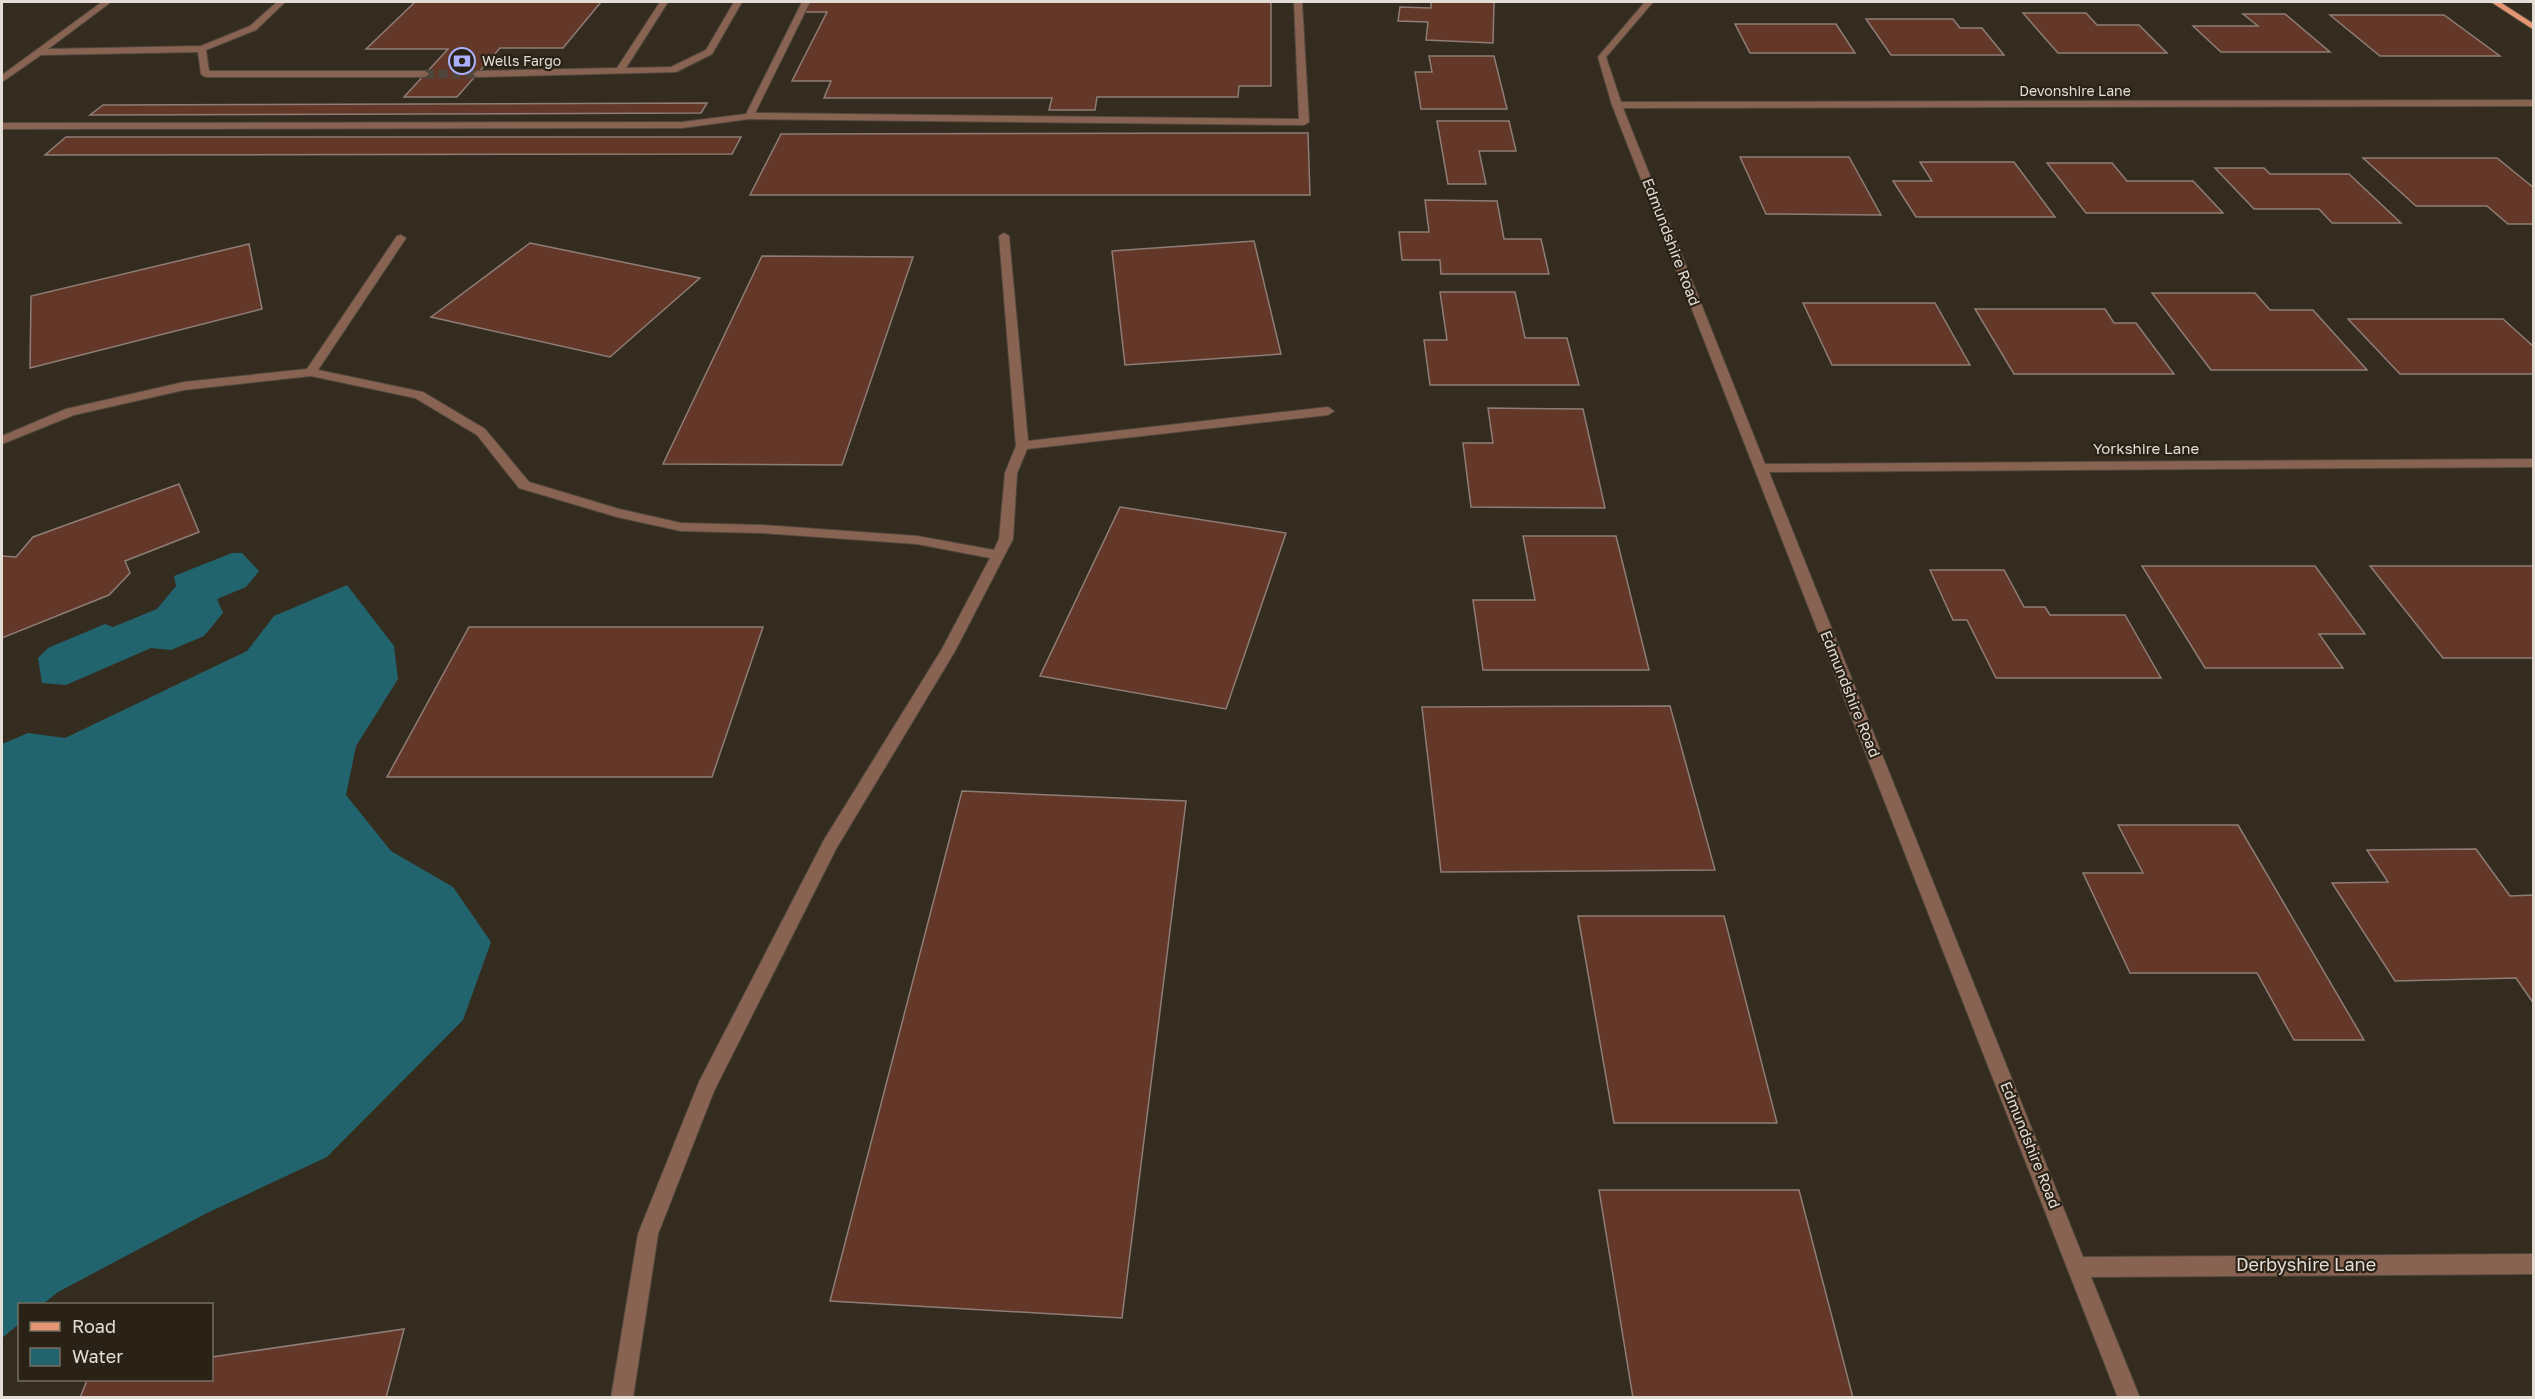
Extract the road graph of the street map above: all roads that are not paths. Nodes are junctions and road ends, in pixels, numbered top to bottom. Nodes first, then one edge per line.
1 (107, 2) edge
2 (281, 2) edge
3 (664, 2) edge
4 (738, 2) edge
5 (806, 2) edge
6 (1298, 2) edge
7 (1649, 2) edge
8 (2495, 2) edge
9 (2534, 27) edge
10 (202, 50) junction
11 (39, 52) junction
12 (619, 72) junction
13 (425, 74) tunnel mouth
14 (477, 74) tunnel mouth
15 (2, 79) edge
16 (2534, 103) edge
17 (1617, 105) junction
18 (749, 116) junction
19 (2, 126) edge
20 (1004, 236) dead end
21 (401, 238) dead end
22 (311, 372) junction
23 (1328, 411) dead end
24 (2, 440) edge
25 (1022, 446) junction
26 (2534, 463) edge
27 (1760, 468) junction
28 (998, 555) junction
29 (2534, 1264) edge
30 (2079, 1267) junction
31 (622, 1398) edge
32 (2129, 1398) edge

1 - 11 street
2 - 10 street
3 - 12 street
4 - 12 street
5 - 18 street
6 - 18 street
7 - 17 street, Edmundshire Road
8 - 9 main road
10 - 11 street
10 - 13 street
11 - 15 street
12 - 14 street
16 - 17 street, Devonshire Lane
17 - 27 street, Edmundshire Road
18 - 19 street
20 - 25 street
21 - 22 street
22 - 24 street
22 - 28 street
23 - 25 street
25 - 28 street
26 - 27 street, Yorkshire Lane
27 - 30 street, Edmundshire Road
28 - 31 street
29 - 30 street, Derbyshire Lane
30 - 32 street, Edmundshire Road

